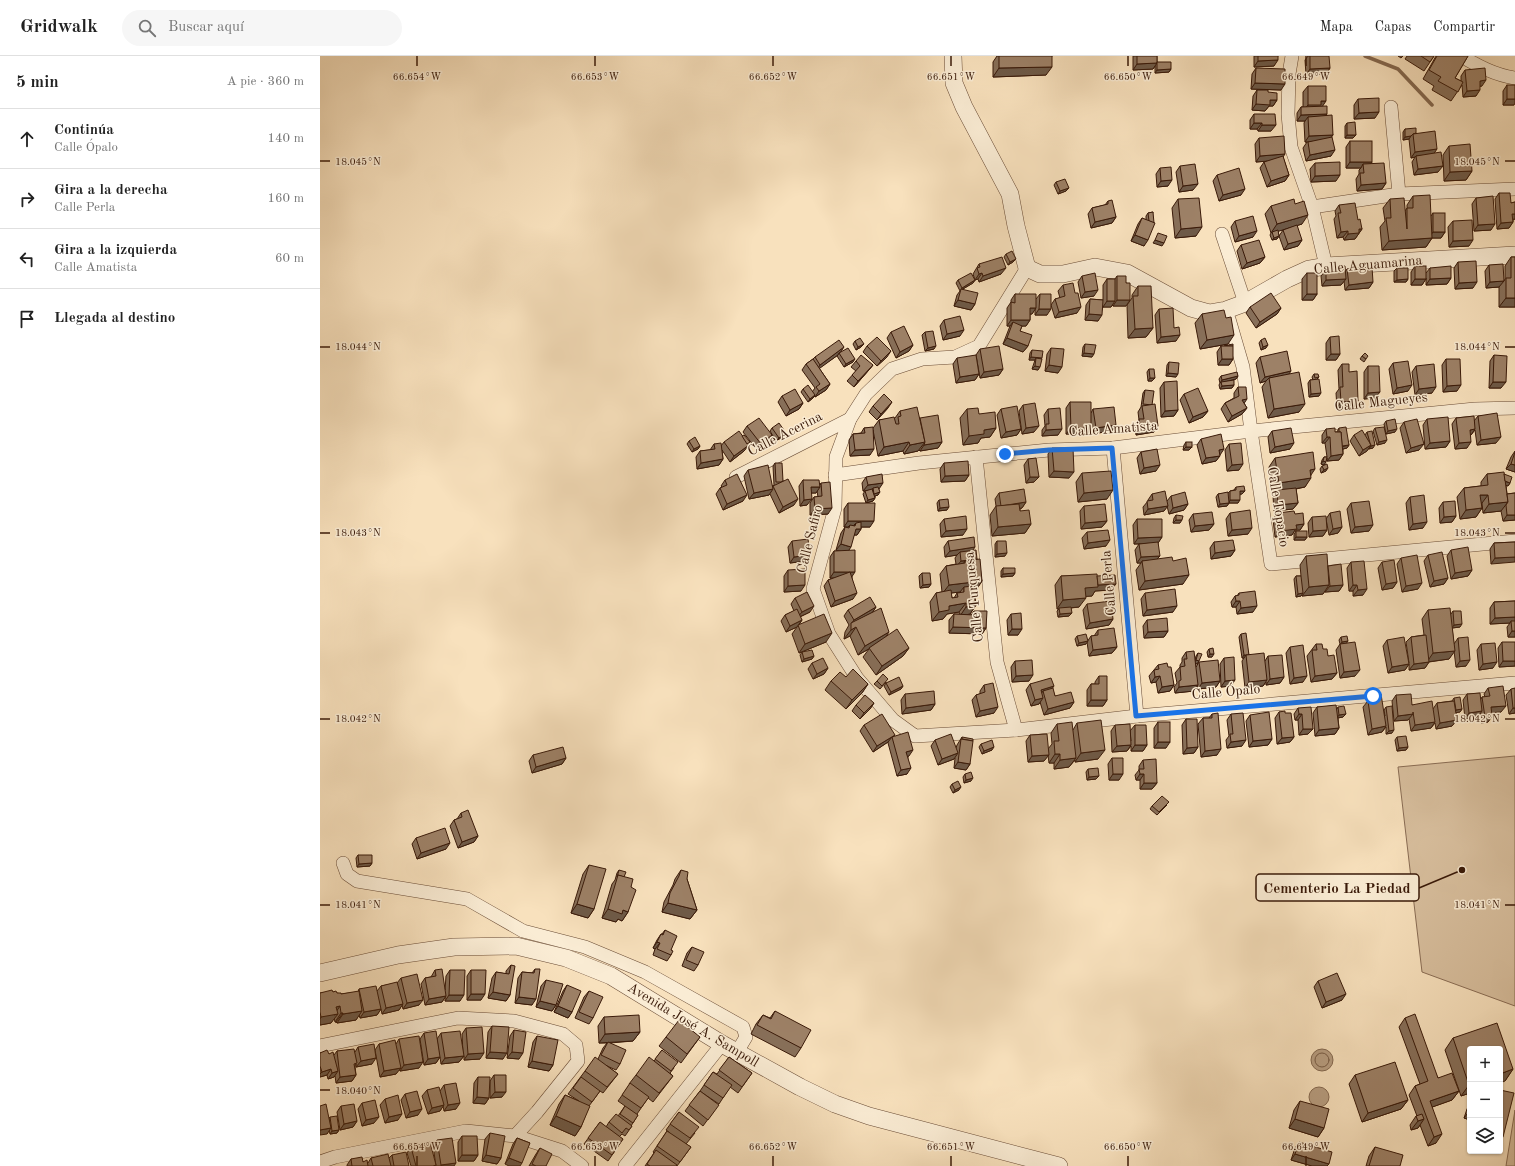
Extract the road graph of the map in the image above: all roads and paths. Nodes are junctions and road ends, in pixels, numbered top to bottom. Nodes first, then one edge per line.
1 (953, 56) edge
2 (1292, 56) edge
3 (1461, 56) edge
4 (1515, 78) edge
5 (1391, 107) dead end
6 (1515, 189) edge
7 (1399, 194) junction
8 (1312, 207) junction
9 (1222, 234) dead end
10 (1515, 255) edge
11 (1326, 266) junction
12 (1027, 268) junction
13 (1245, 303) junction
14 (1226, 310) junction
15 (1515, 408) edge
16 (850, 420) junction
17 (1251, 431) junction
18 (1112, 448) junction
19 (976, 457) junction
20 (835, 475) junction
21 (736, 477) edge
22 (1515, 541) edge
23 (1515, 684) edge
24 (1136, 716) junction
25 (1016, 730) junction
26 (940, 735) joint
27 (343, 863) dead end
28 (320, 973) edge
29 (722, 1044) junction
30 (320, 1046) edge
31 (737, 1052) junction
32 (515, 1136) junction
33 (320, 1162) edge
34 (582, 1166) edge
35 (625, 1166) edge
36 (1059, 1166) edge

1 - 12 street
2 - 8 street
3 - 4 street
5 - 7 street
6 - 7 street
7 - 8 street
8 - 11 street
9 - 13 street
10 - 11 street, Calle Aguamarina
11 - 13 street, Calle Aguamarina
12 - 14 street, Calle Aguamarina
12 - 16 street, Calle Safiro
13 - 14 street, Calle Aguamarina
14 - 17 street, Calle Topacio
15 - 17 street, Calle Magueyes
16 - 20 street, Calle Safiro
16 - 21 street, Calle Acerina
17 - 18 street, Calle Amatista
17 - 22 street, Calle Topacio
18 - 19 street, Calle Amatista
18 - 24 street, Calle Perla
19 - 20 street, Calle Amatista
19 - 25 street, Calle Turquesa
20 - 26 street, Calle Safiro
23 - 24 street, Calle Ópalo
24 - 25 street, Calle Ópalo
25 - 26 street, Calle Ópalo
27 - 31 street
28 - 29 street, Avenida José A. Sampoll
29 - 31 street, Avenida José A. Sampoll
29 - 35 street
30 - 32 street
31 - 36 street, Avenida José A. Sampoll
32 - 33 street
32 - 34 street

